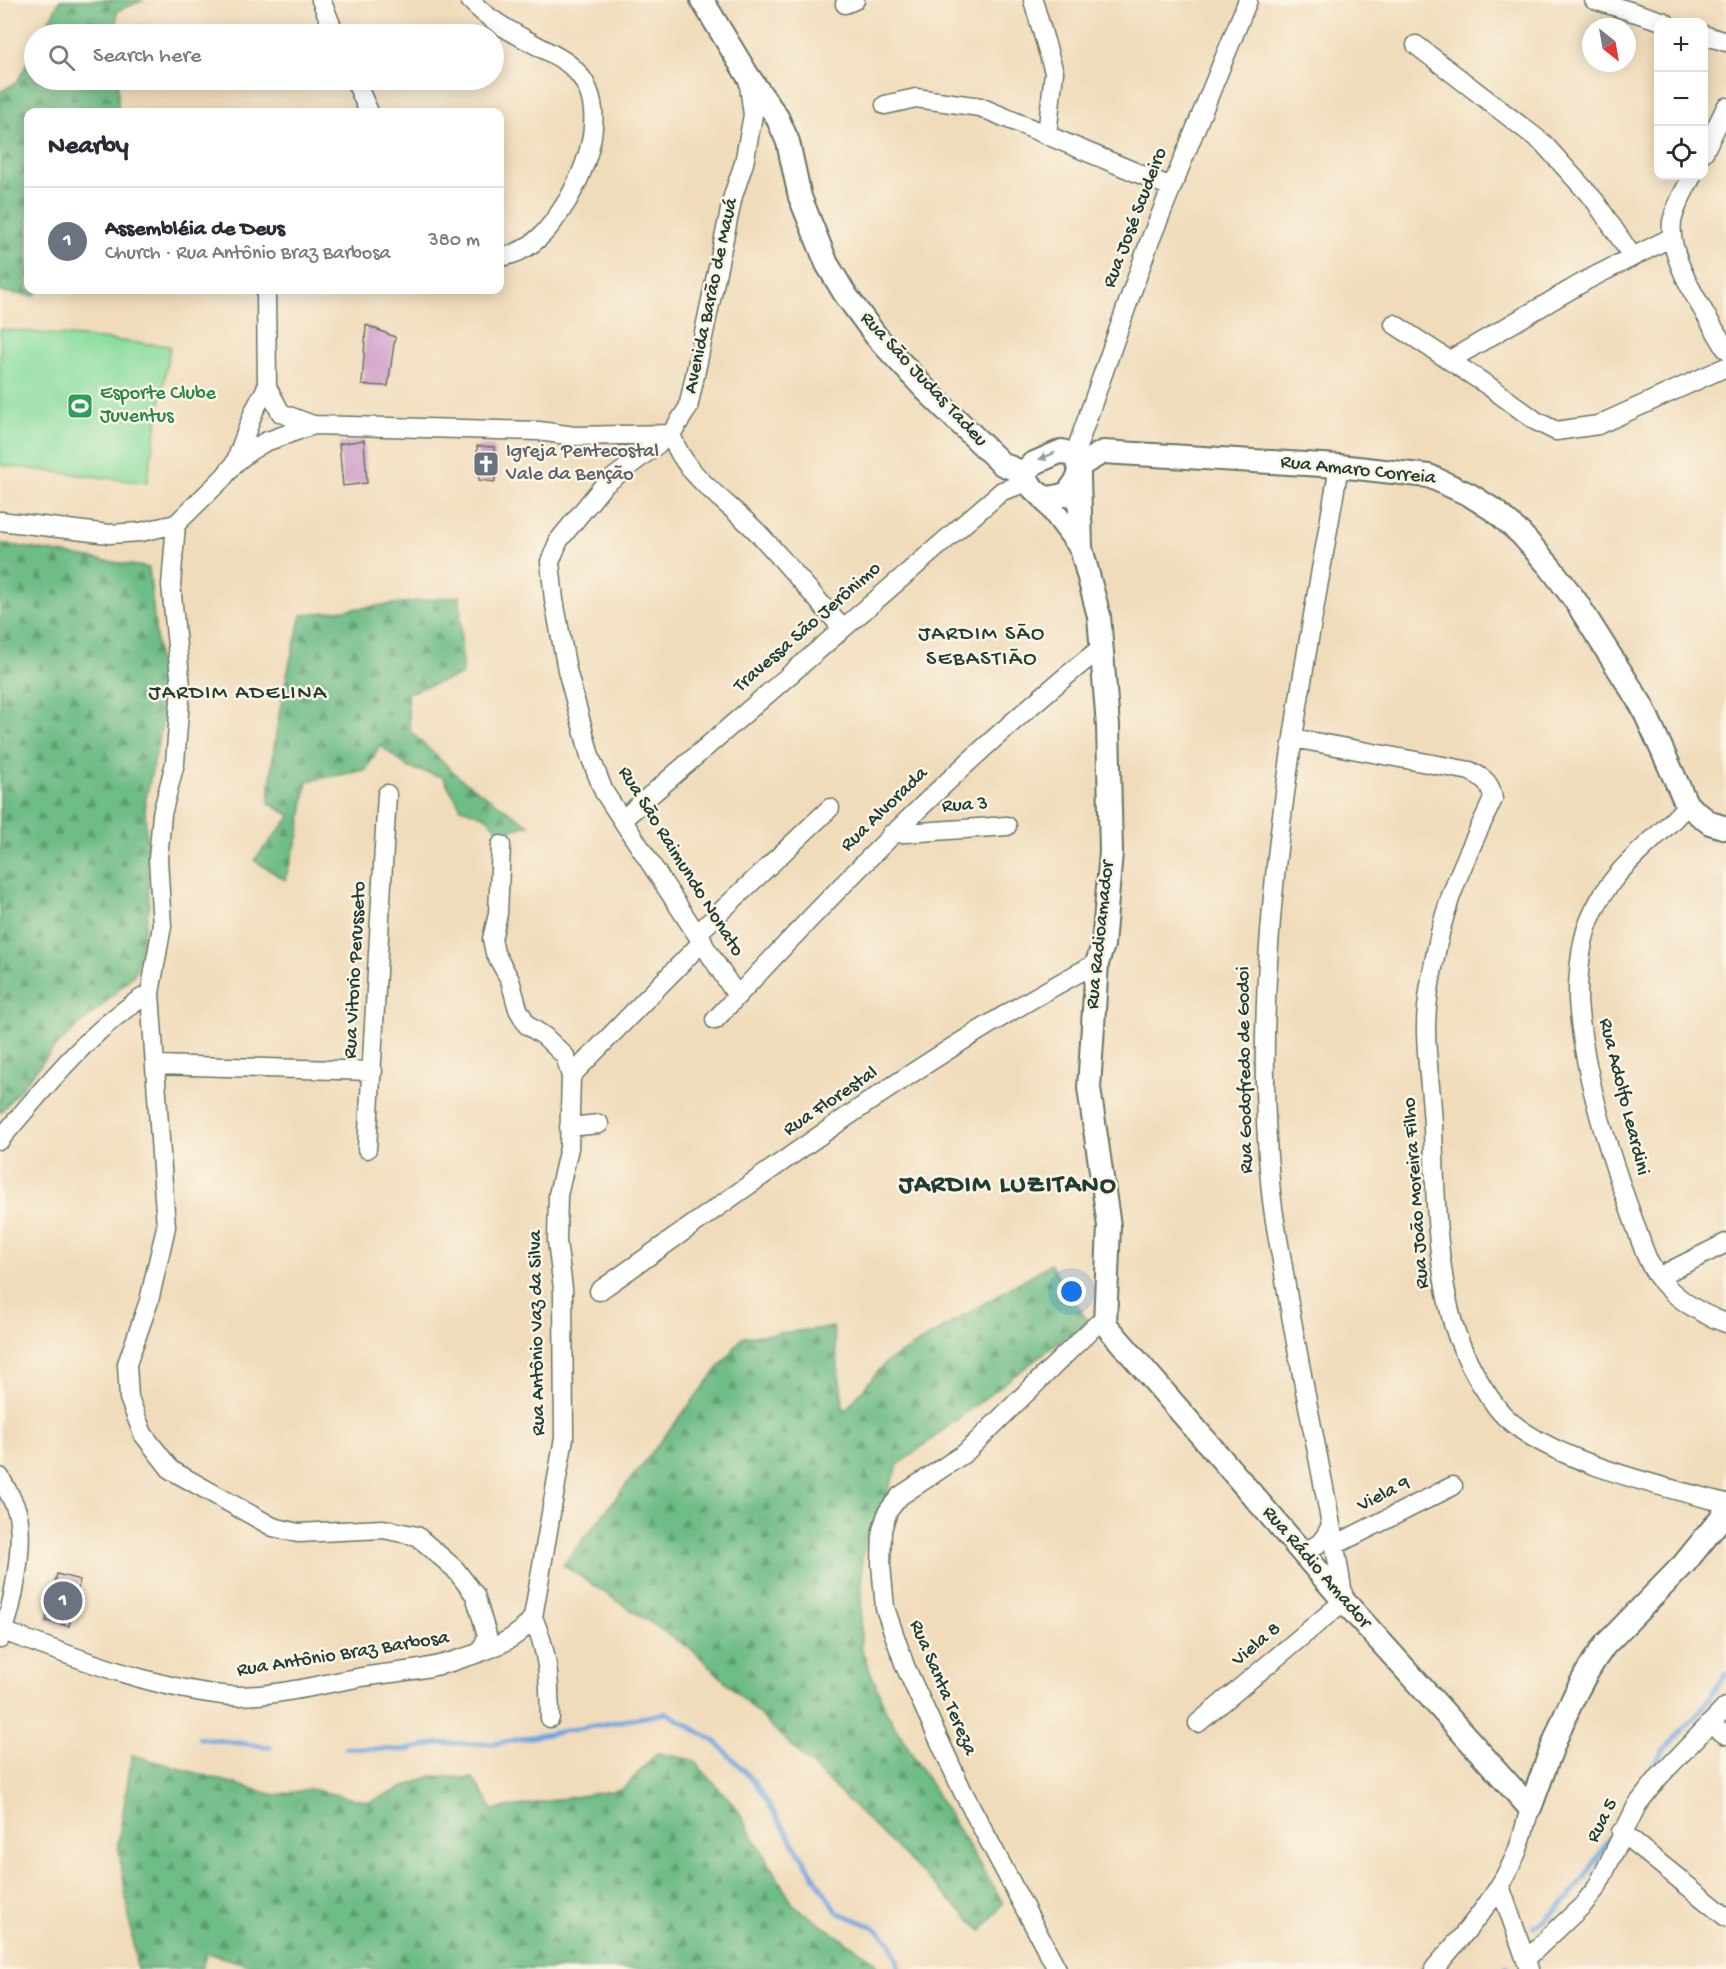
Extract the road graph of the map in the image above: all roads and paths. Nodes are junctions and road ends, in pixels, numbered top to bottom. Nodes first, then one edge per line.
1 (321, 0) edge
2 (470, 0) edge
3 (702, 0) edge
4 (1033, 0) edge
5 (1248, 0) edge
6 (1593, 0) edge
7 (1654, 19) edge
8 (331, 24) edge
9 (499, 24) edge
10 (504, 27) edge
11 (1708, 35) edge
12 (1726, 42) edge
13 (1416, 45) dead end
14 (748, 76) junction
15 (359, 90) edge
16 (885, 105) dead end
17 (1726, 106) edge
18 (367, 108) edge
19 (1047, 135) junction
20 (1708, 144) edge
21 (1690, 180) edge
22 (1171, 187) junction
23 (1672, 237) junction
24 (504, 256) edge
25 (1632, 256) junction
26 (266, 294) edge
27 (1394, 324) dead end
28 (1726, 349) edge
29 (1450, 360) junction
30 (1726, 367) edge
31 (267, 387) junction
32 (313, 425) junction
33 (671, 434) junction
34 (235, 463) junction
35 (1077, 466) junction
36 (1339, 466) junction
37 (604, 485) joint
38 (1032, 485) junction
39 (0, 521) edge
40 (176, 524) junction
41 (1081, 548) junction
42 (842, 628) junction
43 (1102, 647) junction
44 (1293, 738) junction
45 (387, 794) dead end
46 (1687, 805) junction
47 (830, 808) dead end
48 (623, 819) junction
49 (1006, 826) dead end
50 (1726, 828) edge
51 (891, 834) junction
52 (501, 845) dead end
53 (700, 937) junction
54 (1097, 963) junction
55 (150, 993) junction
56 (737, 996) junction
57 (715, 1020) dead end
58 (155, 1065) junction
59 (373, 1071) junction
60 (571, 1076) junction
61 (599, 1124) dead end
62 (569, 1127) junction
63 (0, 1140) edge
64 (367, 1149) dead end
65 (1726, 1243) edge
66 (1658, 1277) junction
67 (599, 1291) dead end
68 (1726, 1323) edge
69 (1106, 1324) junction
70 (0, 1477) edge
71 (1453, 1485) dead end
72 (5, 1493) edge
73 (1726, 1503) edge
74 (1726, 1512) edge
75 (1331, 1525) junction
76 (1335, 1545) junction
77 (1300, 1551) junction
78 (1344, 1601) junction
79 (533, 1617) junction
80 (2, 1635) edge
81 (482, 1651) junction
82 (1726, 1707) edge
83 (550, 1718) dead end
84 (1198, 1723) dead end
85 (1710, 1724) junction
86 (1726, 1735) edge
87 (1530, 1808) junction
88 (1621, 1832) junction
89 (1500, 1886) junction
90 (1726, 1917) edge
91 (1527, 1964) edge
92 (1057, 1969) edge
93 (1434, 1969) edge

1 - 8 street
2 - 9 street
3 - 14 street, Avenida Barão de Mauá
4 - 19 street
5 - 22 street, Rua José Scudeiro
6 - 7 street
10 - 24 street
11 - 12 street
13 - 25 street
14 - 33 street, Avenida Barão de Mauá
14 - 38 street, Rua São Judas Tadeu
15 - 18 street
16 - 19 street
17 - 20 street
19 - 22 street
21 - 23 street
22 - 35 street, Rua José Scudeiro
23 - 25 street
23 - 28 street
25 - 29 street
26 - 31 street
27 - 29 street
29 - 30 street
31 - 32 street
31 - 34 street
32 - 33 street
32 - 34 street
33 - 37 street, Avenida Barão de Mauá
33 - 42 street
34 - 40 street
35 - 36 street, Rua Amaro Correia
35 - 38 street
35 -> 38 street
35 - 41 street, Rua Radioamador
36 - 44 street, Rua Godofredo de Godoi
36 - 46 street, Rua Amaro Correia
37 - 48 street, Rua São Raimundo Nonato
38 - 41 street, Rua Radioamador
38 - 42 street, Travessa São Jerônimo
39 - 40 street
40 - 55 street
41 - 43 street, Rua Radioamador
42 - 48 street, Travessa São Jerônimo
43 - 51 street, Rua Alvorada
43 - 54 street, Rua Radioamador
44 - 73 street, Rua João Moreira Filho
44 - 75 street, Rua Godofredo de Godoi
45 - 59 street, Rua Vitorio Perusseto
46 - 50 street
46 - 66 street, Rua Adolfo Leardini
47 - 53 street
48 - 53 street, Rua São Raimundo Nonato
49 - 51 street, Rua 3
51 - 56 street, Rua Alvorada
52 - 60 street, Rua Antônio Vaz da Silva
53 - 56 street, Rua São Raimundo Nonato
53 - 60 street
54 - 67 street, Rua Florestal
54 - 69 street, Rua Radioamador
55 - 58 street
55 - 63 street
56 - 57 street, Rua Alvorada
58 - 59 street
58 - 81 street
59 - 64 street, Rua Vitorio Perusseto
60 - 62 street, Rua Antônio Vaz da Silva
61 - 62 street
62 - 79 street, Rua Antônio Vaz da Silva
65 - 66 street
66 - 68 street, Rua Adolfo Leardini
69 - 77 street, Rua Rádio Amador
69 - 92 street, Rua Santa Tereza
70 - 72 street
71 - 76 street, Viela 9
72 - 80 street
74 - 87 street
75 - 76 street, Rua Godofredo de Godoi
75 - 77 street
76 - 78 street, Rua Godofredo de Godoi
77 - 78 street, Rua Rádio Amador
78 - 84 street, Viela 8
78 - 87 street, Rua Rádio Amador
79 - 81 street
79 - 83 street
80 - 81 street, Rua Antônio Braz Barbosa
82 - 85 street, Rua 5
85 - 86 street
85 - 88 street, Rua 5
87 - 89 street
88 - 90 street
88 - 91 street, Rua 5
89 - 91 street
89 - 93 street

